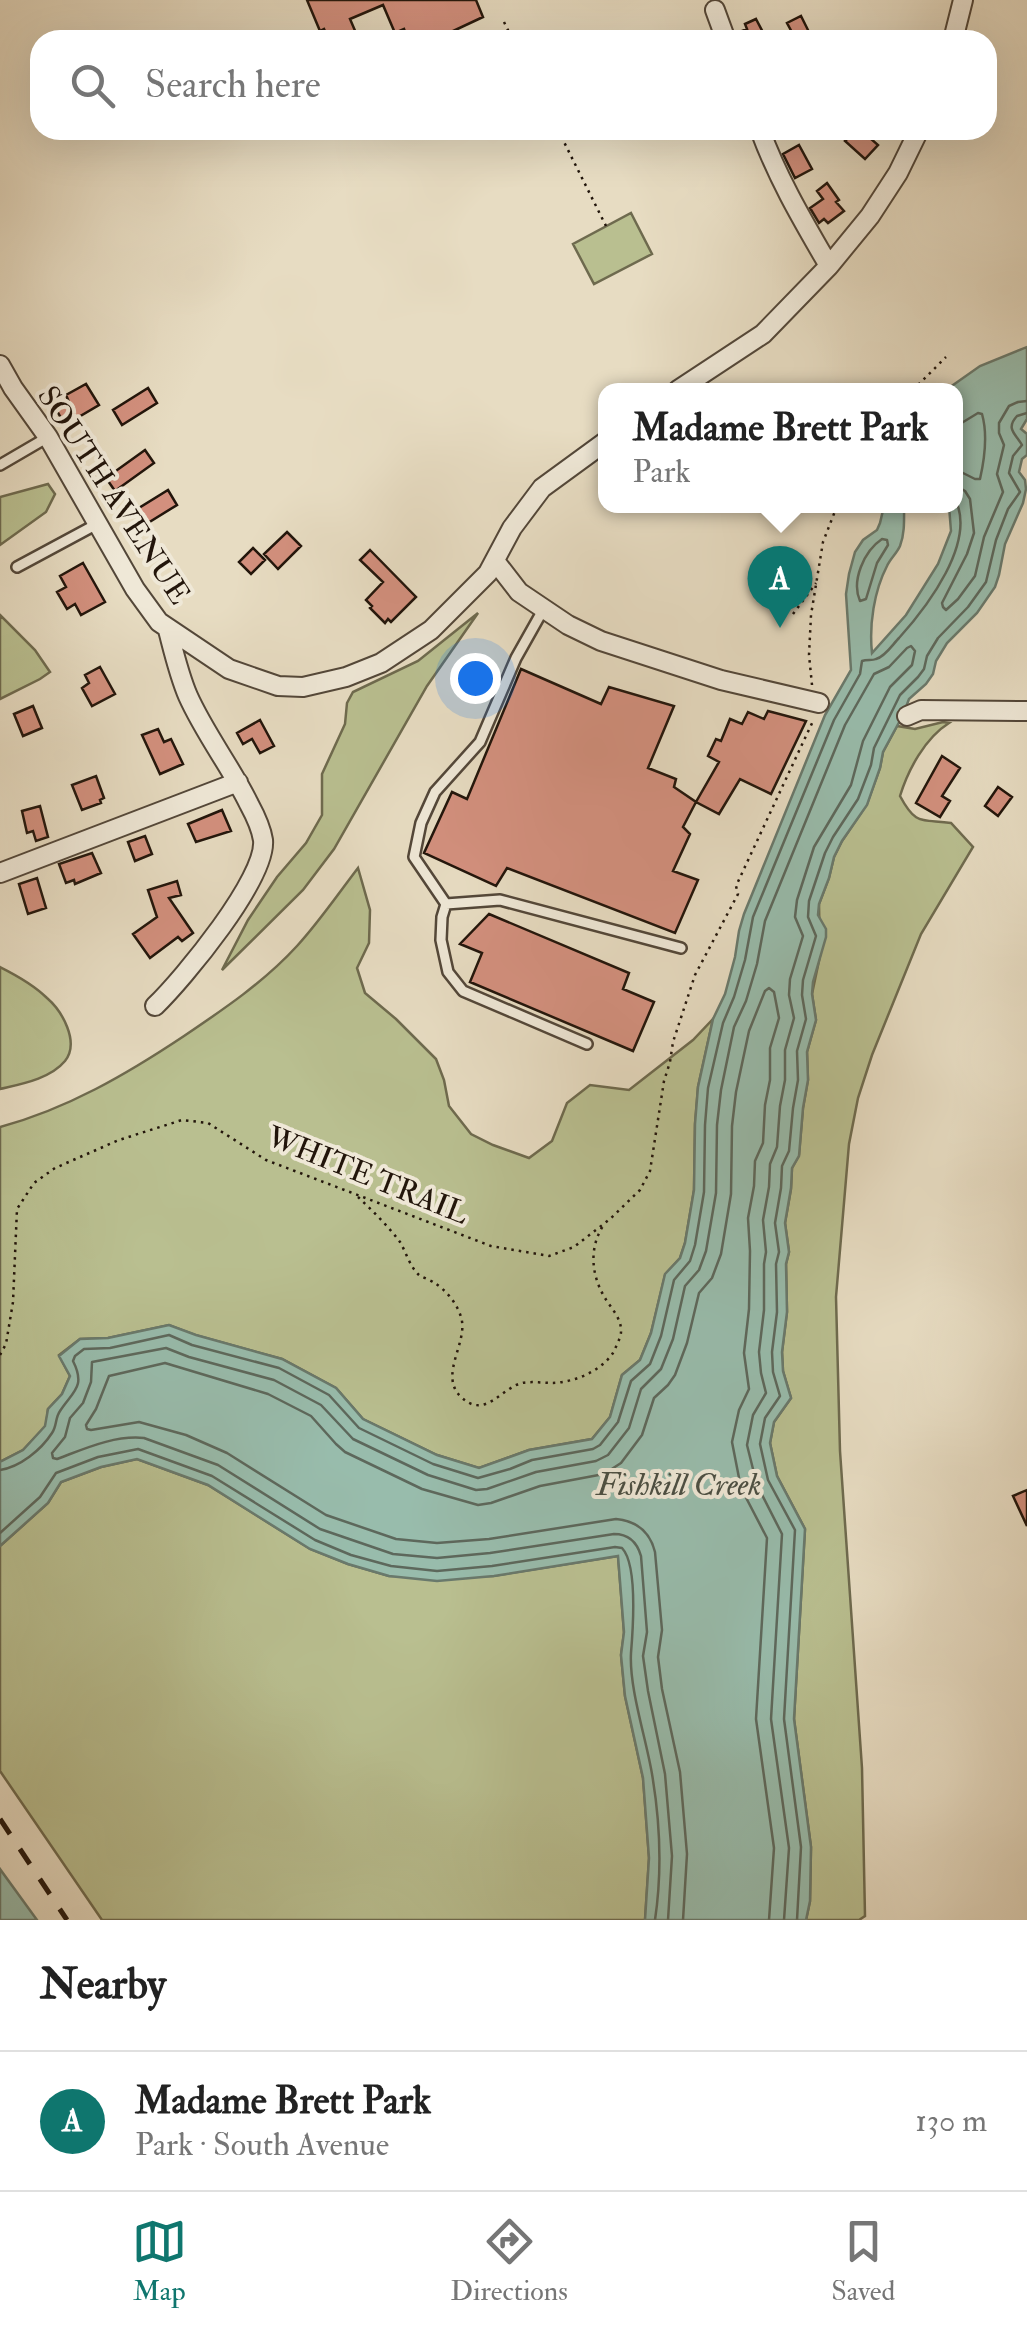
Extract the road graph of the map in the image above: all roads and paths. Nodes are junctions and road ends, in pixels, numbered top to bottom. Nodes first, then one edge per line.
1 (962, 0) edge
2 (715, 10) dead end
3 (504, 22) dead end
4 (508, 30) edge
5 (722, 30) edge
6 (955, 30) edge
7 (563, 140) edge
8 (764, 140) edge
9 (914, 140) edge
10 (606, 226) dead end
11 (829, 266) junction
12 (946, 357) dead end
13 (0, 364) edge
14 (688, 383) edge
15 (921, 383) edge
16 (6, 392) edge
17 (48, 437) junction
18 (598, 447) edge
19 (0, 464) edge
20 (834, 513) edge
21 (98, 524) junction
22 (495, 561) junction
23 (17, 567) dead end
24 (817, 581) junction
25 (544, 610) junction
26 (793, 614) dead end
27 (168, 630) junction
28 (816, 706) junction
29 (1027, 711) edge
30 (907, 716) dead end
31 (238, 782) junction
32 (0, 874) edge
33 (446, 904) junction
34 (681, 948) dead end
35 (156, 1006) dead end
36 (586, 1044) dead end
37 (352, 1193) junction
38 (606, 1223) junction
39 (0, 1355) edge

1 - 6 street
2 - 5 street
3 - 4 path
7 - 10 path
8 - 11 street
9 - 11 street
11 - 14 street
12 - 15 path
13 - 16 street, SOUTH AVENUE
16 - 17 street, SOUTH AVENUE
17 - 19 lane
17 - 21 street, SOUTH AVENUE
18 - 22 street, SOUTH AVENUE
20 - 24 path
21 - 23 lane
21 - 27 street, SOUTH AVENUE
22 - 25 street
22 - 27 street, SOUTH AVENUE
24 - 26 path
24 - 28 path
25 - 28 street
25 - 33 lane
27 - 31 street
28 - 38 path, WHITE TRAIL
29 - 30 street
31 - 32 street
31 - 35 street
33 - 34 lane
33 - 36 lane
37 - 38 path, WHITE TRAIL
37 - 38 path
37 - 39 path, WHITE TRAIL

